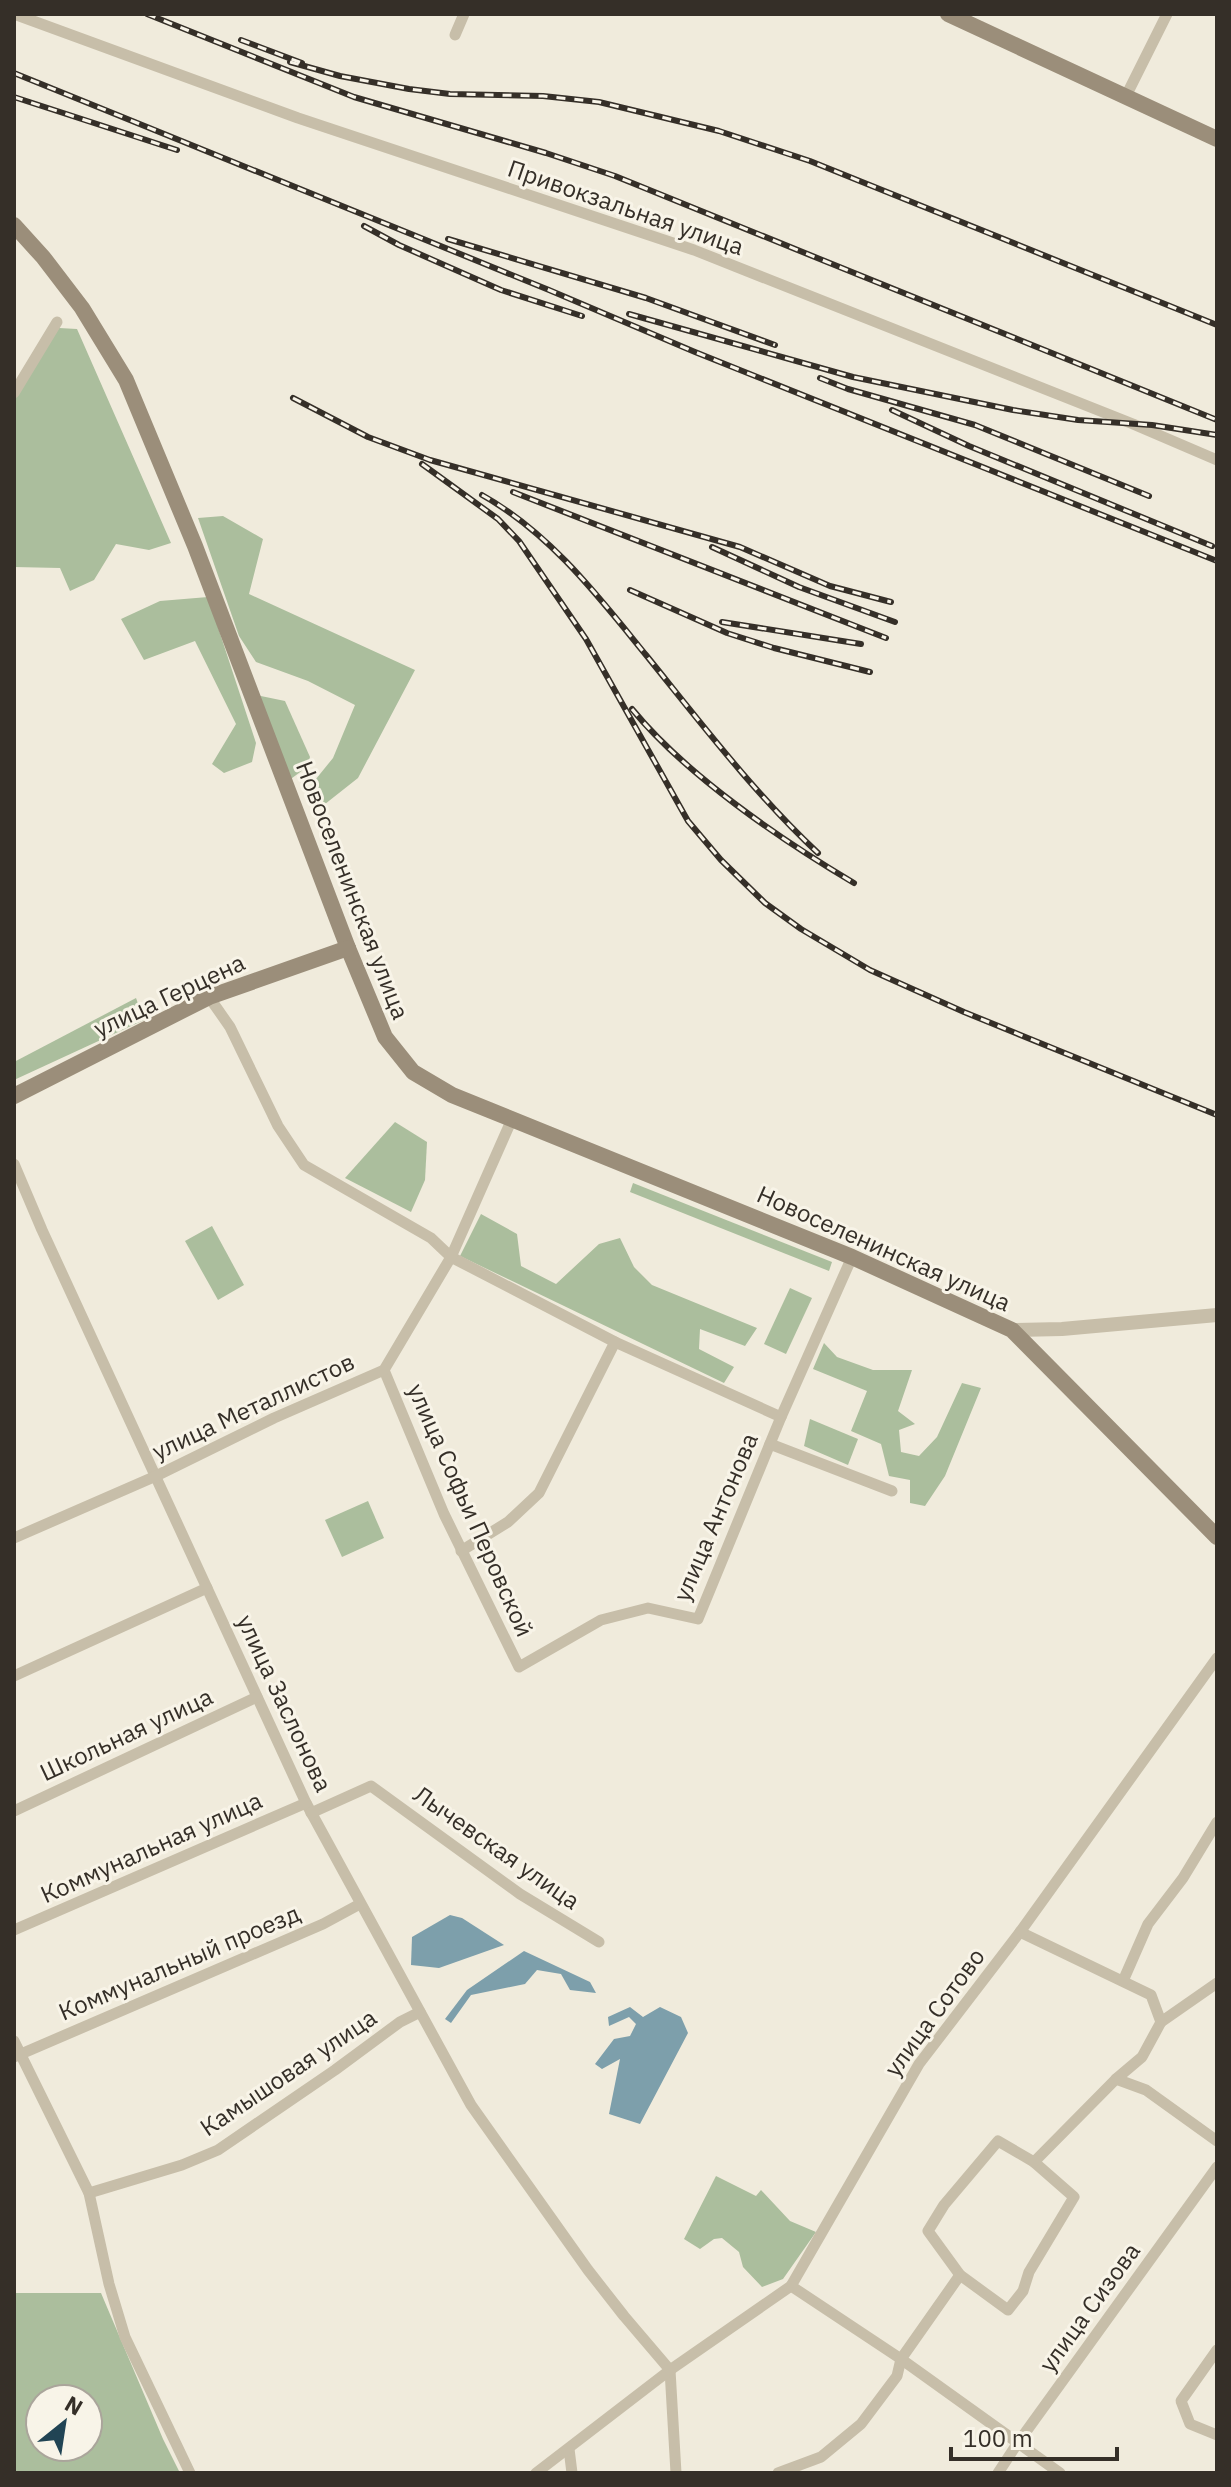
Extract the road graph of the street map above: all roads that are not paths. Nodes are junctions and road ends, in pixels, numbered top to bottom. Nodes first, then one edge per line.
1 (14, 14) edge
2 (464, 14) edge
3 (948, 14) edge
4 (1167, 14) edge
5 (972, 19) edge
6 (455, 35) dead end
7 (1126, 96) junction
8 (1217, 139) edge
9 (14, 225) edge
10 (57, 322) dead end
11 (14, 393) edge
12 (1217, 460) edge
13 (348, 948) junction
14 (209, 997) junction
15 (14, 1096) edge
16 (512, 1119) junction
17 (14, 1164) edge
18 (451, 1257) junction
19 (852, 1257) junction
20 (1217, 1315) edge
21 (1012, 1330) junction
22 (615, 1342) junction
23 (384, 1370) junction
24 (781, 1417) junction
25 (770, 1444) junction
26 (156, 1476) junction
27 (892, 1491) dead end
28 (1217, 1537) edge
29 (14, 1538) edge
30 (461, 1551) junction
31 (207, 1588) junction
32 (1217, 1658) edge
33 (519, 1667) joint
34 (14, 1676) edge
35 (257, 1697) junction
36 (371, 1786) joint
37 (309, 1808) junction
38 (14, 1811) edge
39 (1217, 1822) edge
40 (360, 1904) junction
41 (14, 1930) edge
42 (1020, 1932) junction
43 (599, 1942) dead end
44 (1123, 1981) junction
45 (1217, 1983) edge
46 (420, 2012) junction
47 (1161, 2022) junction
48 (14, 2041) edge
49 (17, 2056) edge
50 (1116, 2079) junction
51 (1217, 2141) edge
52 (1034, 2162) junction
53 (1217, 2167) edge
54 (89, 2193) junction
55 (960, 2275) junction
56 (791, 2286) junction
57 (1217, 2350) edge
58 (901, 2359) junction
59 (670, 2370) junction
60 (1217, 2435) edge
61 (1017, 2444) junction
62 (569, 2449) junction
63 (190, 2473) edge
64 (536, 2473) edge
65 (572, 2473) edge
66 (676, 2473) edge
67 (778, 2473) edge
68 (998, 2473) edge
69 (1060, 2473) edge

1 - 12 street, Привокзальная улица
2 - 6 street
3 - 5 main road
4 - 7 street
5 - 7 main road
7 - 8 main road
9 - 13 main road, Новоселенинская улица
10 - 11 street
13 - 14 main road, улица Герцена
13 - 16 main road, Новоселенинская улица
14 - 15 main road, улица Герцена
14 - 18 street
16 - 18 street, улица Металлистов
16 - 19 main road, Новоселенинская улица
17 - 26 street, улица Заслонова
18 - 22 street
18 - 23 street, улица Металлистов
19 - 21 main road, Новоселенинская улица
19 - 24 street, улица Антонова
20 - 21 street
21 - 28 main road
22 - 24 street
22 - 30 street
23 - 26 street, улица Металлистов
23 - 30 street, улица Софьи Перовской
24 - 25 street, улица Антонова
25 - 27 street
25 - 33 street, улица Антонова
26 - 29 street, улица Металлистов
26 - 31 street, улица Заслонова
30 - 33 street, улица Софьи Перовской
31 - 34 street
31 - 35 street, улица Заслонова
32 - 42 street, улица Сотово
35 - 37 street, улица Заслонова
35 - 38 street, Школьная улица
36 - 37 street, Коммунальная улица
36 - 43 street, Лычевская улица
37 - 40 street, улица Заслонова
37 - 41 street, Коммунальная улица
39 - 44 street
40 - 46 street, улица Заслонова
40 - 49 street, Коммунальный проезд
42 - 44 street
42 - 56 street, улица Сотово
44 - 47 street
45 - 47 street
46 - 54 street, Камышовая улица
46 - 59 street, улица Заслонова
47 - 50 street
48 - 49 street
49 - 54 street
50 - 51 street
50 - 52 street
52 - 55 street
52 - 55 street
53 - 61 street, улица Сизова
54 - 63 street
55 - 58 street
56 - 58 street
56 - 59 street, улица Сотово
57 - 60 street
58 - 61 street
58 - 67 street
59 - 62 street, улица Сотово
59 - 66 street
61 - 68 street, улица Сизова
61 - 69 street
62 - 64 street, улица Сотово
62 - 65 street

